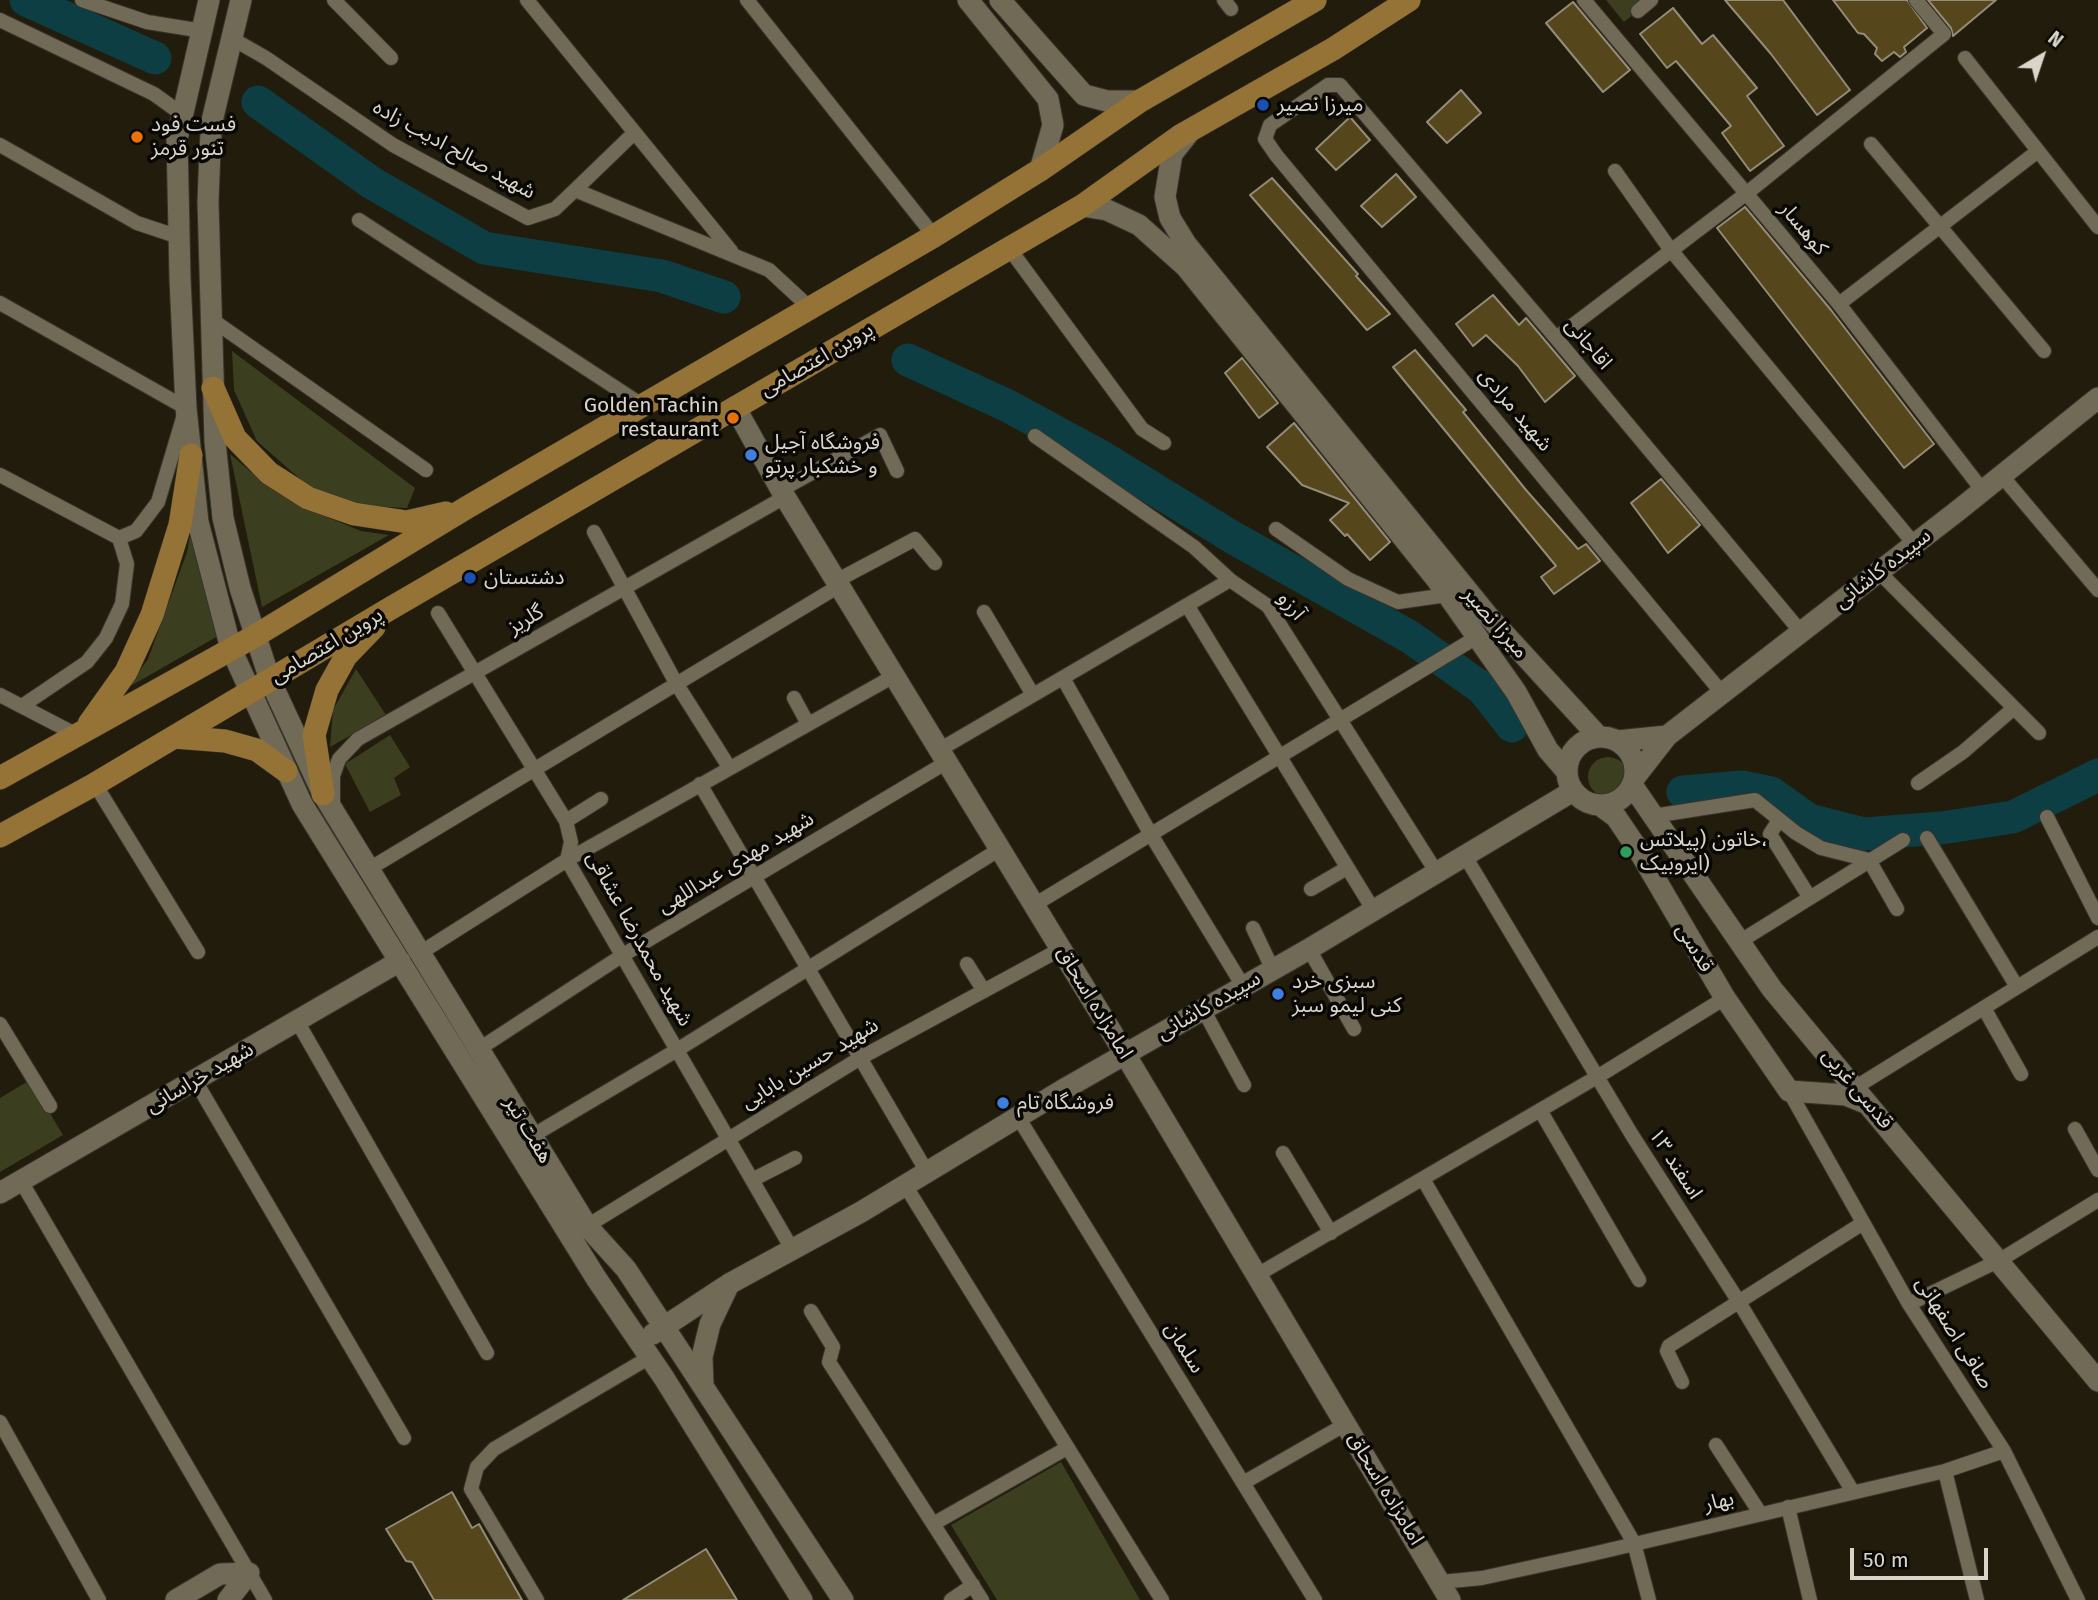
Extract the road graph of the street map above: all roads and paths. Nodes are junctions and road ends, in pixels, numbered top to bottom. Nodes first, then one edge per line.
1 (82, 0) edge
2 (209, 0) edge
3 (241, 0) edge
4 (334, 0) edge
5 (527, 0) edge
6 (747, 0) edge
7 (968, 0) edge
8 (1000, 0) edge
9 (1315, 0) edge
10 (1409, 0) edge
11 (1584, 0) edge
12 (1651, 0) edge
13 (1916, 0) edge
14 (1638, 11) dead end
15 (0, 20) edge
16 (203, 31) junction
17 (231, 38) junction
18 (391, 58) dead end
19 (1965, 58) dead end
20 (1072, 84) junction
21 (1048, 99) junction
22 (1140, 101) junction
23 (183, 115) junction
24 (1192, 129) junction
25 (634, 133) junction
26 (1871, 144) dead end
27 (0, 145) edge
28 (2038, 151) junction
29 (1276, 155) joint
30 (1040, 170) junction
31 (1615, 172) dead end
32 (575, 190) junction
33 (1747, 193) junction
34 (1082, 205) junction
35 (359, 220) dead end
36 (1940, 227) junction
37 (2098, 227) edge
38 (933, 236) junction
39 (179, 237) junction
40 (1009, 248) junction
41 (1180, 249) junction
42 (1670, 249) junction
43 (734, 255) junction
44 (0, 303) edge
45 (1839, 304) junction
46 (809, 307) junction
47 (211, 319) junction
48 (1556, 338) junction
49 (2044, 351) dead end
50 (214, 388) junction
51 (2098, 398) edge
52 (642, 405) junction
53 (735, 407) junction
54 (186, 408) junction
55 (1035, 436) dead end
56 (1164, 443) dead end
57 (191, 455) junction
58 (426, 470) dead end
59 (897, 471) dead end
60 (0, 475) edge
61 (2002, 476) junction
62 (1983, 491) junction
63 (783, 494) junction
64 (222, 505) junction
65 (197, 506) junction
66 (466, 508) junction
67 (1276, 529) dead end
68 (594, 531) dead end
69 (119, 538) junction
70 (1914, 545) junction
71 (934, 563) dead end
72 (1879, 572) junction
73 (1230, 580) junction
74 (837, 583) junction
75 (624, 587) junction
76 (2098, 590) edge
77 (1447, 595) junction
78 (1187, 605) junction
79 (391, 608) junction
80 (984, 611) dead end
81 (438, 613) dead end
82 (1477, 625) junction
83 (1801, 632) junction
84 (255, 636) junction
85 (231, 649) junction
86 (475, 674) junction
87 (894, 676) junction
88 (1063, 678) junction
89 (270, 680) junction
90 (676, 683) junction
91 (250, 693) junction
92 (1722, 693) junction
93 (0, 695) edge
94 (1033, 695) junction
95 (794, 698) dead end
96 (22, 706) junction
97 (2014, 708) junction
98 (1339, 719) junction
99 (808, 724) junction
100 (81, 732) junction
101 (2039, 733) dead end
102 (1667, 736) junction
103 (174, 737) junction
104 (1608, 739) junction
105 (943, 756) junction
106 (1277, 756) junction
107 (729, 767) junction
108 (533, 769) junction
109 (286, 771) junction
110 (0, 778) edge
111 (1634, 781) junction
112 (1570, 782) junction
113 (1918, 783) dead end
114 (95, 784) junction
115 (700, 784) junction
116 (601, 799) dead end
117 (328, 802) junction
118 (1601, 806) junction
119 (1653, 816) junction
120 (2047, 817) dead end
121 (311, 818) junction
122 (1779, 820) junction
123 (566, 821) junction
124 (1150, 833) junction
125 (0, 836) edge
126 (1927, 838) dead end
127 (1903, 840) dead end
128 (1000, 849) junction
129 (1465, 856) junction
130 (567, 860) junction
131 (1869, 860) junction
132 (1347, 868) junction
133 (369, 869) junction
134 (1437, 873) junction
135 (754, 877) junction
136 (1311, 888) dead end
137 (1810, 898) junction
138 (1034, 905) junction
139 (1897, 909) dead end
140 (1374, 911) junction
141 (2098, 918) edge
142 (1253, 928) dead end
143 (2098, 937) edge
144 (1739, 942) junction
145 (1061, 949) junction
146 (1309, 950) junction
147 (198, 952) dead end
148 (420, 953) junction
149 (623, 955) junction
150 (400, 961) junction
151 (967, 964) dead end
152 (808, 968) junction
153 (1273, 970) junction
154 (1243, 986) junction
155 (2017, 987) junction
156 (984, 991) junction
157 (1725, 998) junction
158 (1984, 1008) junction
159 (1203, 1009) junction
160 (297, 1021) junction
161 (0, 1024) edge
162 (1354, 1029) dead end
163 (478, 1049) junction
164 (677, 1050) junction
165 (1125, 1054) junction
166 (862, 1057) junction
167 (2021, 1074) dead end
168 (1597, 1077) junction
169 (196, 1082) junction
170 (1244, 1086) dead end
171 (1856, 1087) junction
172 (1789, 1091) junction
173 (1871, 1105) junction
174 (50, 1106) dead end
175 (1540, 1110) junction
176 (1018, 1117) junction
177 (2075, 1129) dead end
178 (532, 1136) junction
179 (727, 1138) junction
180 (1283, 1153) dead end
181 (795, 1158) dead end
182 (2098, 1170) edge
183 (927, 1172) junction
184 (1423, 1179) junction
185 (752, 1180) junction
186 (21, 1181) junction
187 (905, 1185) junction
188 (0, 1193) edge
189 (2098, 1200) edge
190 (1863, 1223) junction
191 (587, 1226) junction
192 (1331, 1233) junction
193 (792, 1249) junction
194 (2000, 1260) junction
195 (1257, 1275) junction
196 (1639, 1280) dead end
197 (729, 1284) junction
198 (1738, 1302) junction
199 (1909, 1304) junction
200 (811, 1311) dead end
201 (664, 1326) junction
202 (645, 1350) junction
203 (487, 1353) dead end
204 (2098, 1381) edge
205 (1682, 1382) dead end
206 (703, 1385) junction
207 (0, 1422) edge
208 (1346, 1424) junction
209 (404, 1438) dead end
210 (1716, 1445) dead end
211 (1067, 1448) junction
212 (2004, 1451) junction
213 (1945, 1471) junction
214 (1243, 1483) junction
215 (1853, 1492) junction
216 (1788, 1507) junction
217 (1760, 1513) junction
218 (933, 1524) junction
219 (1634, 1544) junction
220 (249, 1573) junction
221 (973, 1585) junction
222 (1446, 1591) edge
223 (2074, 1599) edge
224 (99, 1600) edge
225 (176, 1600) edge
226 (228, 1600) edge
227 (265, 1600) edge
228 (537, 1600) edge
229 (802, 1600) edge
230 (843, 1600) edge
231 (951, 1600) edge
232 (982, 1600) edge
233 (1162, 1600) edge
234 (1315, 1600) edge
235 (1649, 1600) edge
236 (1810, 1600) edge
237 (1977, 1600) edge

1 - 16 street
2 - 16 street
3 - 17 street
4 - 18 street
5 - 25 street
6 - 38 street
7 - 21 street
8 - 20 street
9 - 22 main road
10 - 24 main road, پروین اعتصامی
11 - 33 street, کوهسار
12 - 14 street
13 - 33 street
15 - 23 street
16 - 23 street
17 - 32 street, شهید صالح ادیب زاده
17 - 47 street
19 - 28 street
20 - 21 street
20 - 22 street
21 - 30 street
22 - 30 main road
23 - 39 street
24 - 34 main road, پروین اعتصامی
24 - 41 street, میرزا نصیر
25 - 32 street, شهید صالح ادیب زاده
25 - 43 street
26 - 36 street
27 - 39 street
28 - 36 street
28 - 37 street
29 - 48 street, اقاجانی
29 - 92 street, شهید مرادی
30 - 38 main road
31 - 42 street
32 - 43 street
33 - 42 street
33 - 45 street, کوهسار
34 - 40 main road, پروین اعتصامی
34 - 41 street, میرزا نصیر
35 - 52 street
36 - 45 street
36 - 49 street
38 - 46 main road
39 - 54 street
40 - 53 main road, پروین اعتصامی
40 - 56 street
41 - 77 street, میرزا نصیر
41 - 82 street, میرزا نصیر
42 - 48 street
42 - 70 street
43 - 46 street
44 - 54 street
45 - 62 street, کوهسار
46 - 52 main road
47 - 50 street
47 - 58 street
48 - 83 street, اقاجانی
50 - 64 street
50 - 66 main road
51 - 61 street, سپیده کاشانی
52 - 66 main road
53 - 63 street, امامزاده اسحاق
53 - 79 main road, پروین اعتصامی
54 - 57 street
54 - 69 street
55 - 73 street, آرزو
57 - 65 street
57 - 100 main road
59 - 63 street, گلریز
60 - 69 street
61 - 62 street, سپیده کاشانی
61 - 76 street
62 - 70 street, سپیده کاشانی
63 - 74 street, امامزاده اسحاق
63 - 75 street, گلریز
64 - 65 street
64 - 84 street
65 - 85 street
66 - 84 main road
67 - 77 street
68 - 75 street
69 - 96 street
70 - 72 street, سپیده کاشانی
71 - 74 street
72 - 83 street, سپیده کاشانی
72 - 97 street
73 - 78 street, شهید مهدی عبداللهی
73 - 98 street, آرزو
74 - 87 street, امامزاده اسحاق
74 - 90 street
75 - 86 street, گلریز
75 - 90 street
77 - 82 street, میرزا نصیر
78 - 88 street, شهید مهدی عبداللهی
78 - 106 street
79 - 89 main road, پروین اعتصامی
79 - 117 main road
80 - 94 street
81 - 86 street, شهید محمدرضا عشاقی
82 - 98 street
82 - 104 street, میرزا نصیر
82 - 112 street, میرزا نصیر
83 - 92 street, سپیده کاشانی
84 - 85 main road
84 - 89 street, هفت تیر
85 - 91 street, هفت تیر
85 - 100 main road
86 - 108 street, شهید محمدرضا عشاقی
86 - 117 street, گلریز
87 - 99 street
87 - 105 street, امامزاده اسحاق
88 - 94 street, شهید مهدی عبداللهی
88 - 124 street
89 - 91 main road, پروین اعتصامی
89 - 117 street, هفت تیر
90 - 107 street
90 - 108 street
91 - 103 main road, پروین اعتصامی
91 - 109 street, هفت تیر
92 - 102 street, سپیده کاشانی
93 - 96 street
94 - 105 street, شهید مهدی عبداللهی
95 - 99 street
96 - 100 street
97 - 101 street
97 - 113 street
98 - 106 street
98 - 134 street, آرزو
99 - 107 street
100 - 110 main road
102 - 104 street
102 - 111 street, سپیده کاشانی
103 - 109 main road
103 - 114 main road, پروین اعتصامی
104 - 111 street
104 - 112 street
105 - 128 street, امامزاده اسحاق
105 - 135 street, شهید مهدی عبداللهی
106 - 124 street
106 - 132 street
107 - 115 street
108 - 123 street, شهید محمدرضا عشاقی
108 - 133 street
109 - 121 street, هفت تیر
111 - 118 street
111 - 119 street, قدسی غربی
112 - 118 street
112 - 129 street, سپیده کاشانی
114 - 125 main road, پروین اعتصامی
114 - 147 street
115 - 130 street
115 - 135 street
116 - 123 street
117 - 121 street
117 - 133 street, هفت تیر
118 - 157 street, قدسی
119 - 122 street
119 - 144 street, قدسی غربی
120 - 141 street
121 - 150 street, هفت تیر
122 - 131 street
122 - 137 street
123 - 130 street, شهید محمدرضا عشاقی
124 - 138 street
124 - 154 street
126 - 155 street
127 - 131 street
128 - 138 street, امامزاده اسحاق
128 - 152 street
129 - 134 street, سپیده کاشانی
129 - 168 street, اسفند ۱۳
130 - 148 street
130 - 149 street, شهید محمدرضا عشاقی
131 - 137 street
131 - 139 street
132 - 136 street
132 - 140 street
133 - 148 street, هفت تیر
134 - 140 street, سپیده کاشانی
135 - 149 street, شهید مهدی عبداللهی
135 - 152 street
137 - 144 street
138 - 145 street, امامزاده اسحاق
140 - 146 street, سپیده کاشانی
142 - 153 street
143 - 155 street
144 - 171 street, قدسی غربی
145 - 156 street, شهید حسین بابایی
145 - 165 street, امامزاده اسحاق
146 - 153 street, سپیده کاشانی
146 - 162 street
148 - 163 street, هفت تیر
149 - 163 street, شهید مهدی عبداللهی
149 - 164 street, شهید محمدرضا عشاقی
150 - 160 street, شهید خراسانی
150 - 202 street, هفت تیر
151 - 156 street
152 - 164 street
152 - 166 street
153 - 154 street, سپیده کاشانی
154 - 159 street, سپیده کاشانی
155 - 158 street
156 - 166 street, شهید حسین بابایی
157 - 168 street
157 - 172 street, قدسی
158 - 167 street
158 - 171 street
159 - 165 street, سپیده کاشانی
159 - 170 street
160 - 169 street, شهید خراسانی
160 - 203 street
161 - 174 street
163 - 178 street, هفت تیر
164 - 178 street
164 - 179 street, شهید محمدرضا عشاقی
165 - 176 street, سپیده کاشانی
165 - 195 street, امامزاده اسحاق
166 - 179 street, شهید حسین بابایی
166 - 183 street
168 - 175 street
168 - 198 street, اسفند ۱۳
169 - 186 street, شهید خراسانی
169 - 209 street
171 - 173 street, قدسی غربی
172 - 173 street
172 - 190 street, صافی اصفهانی
173 - 194 street, قدسی غربی
175 - 184 street
175 - 196 street
176 - 183 street, سپیده کاشانی
176 - 214 street, سلمان
177 - 182 street
178 - 191 street, هفت تیر
179 - 185 street, شهید محمدرضا عشاقی
179 - 191 street, شهید حسین بابایی
180 - 192 street
181 - 185 street
183 - 187 street, سپیده کاشانی
184 - 192 street
184 - 219 street
185 - 193 street, شهید محمدرضا عشاقی
186 - 188 street, شهید خراسانی
186 - 220 street
187 - 193 street, سپیده کاشانی
187 - 211 street
189 - 194 street
190 - 198 street
190 - 199 street, صافی اصفهانی
191 - 201 street, هفت تیر
192 - 195 street
193 - 197 street, سپیده کاشانی
194 - 199 street
194 - 204 street, قدسی غربی
195 - 208 street, امامزاده اسحاق
197 - 201 street, سپیده کاشانی
197 - 206 street
198 - 205 street
198 - 215 street, اسفند ۱۳
199 - 212 street, صافی اصفهانی
200 - 218 street
201 - 202 street, سپیده کاشانی
201 - 206 street, هفت تیر
202 - 228 street
202 - 229 street, هفت تیر
206 - 230 street, هفت تیر
207 - 224 street
208 - 214 street
208 - 222 street, امامزاده اسحاق
210 - 217 street
211 - 218 street
211 - 233 street
212 - 213 street, بهار
212 - 223 street, صافی اصفهانی
213 - 215 street, بهار
213 - 237 street
214 - 234 street, سلمان
215 - 216 street, بهار
216 - 217 street, بهار
216 - 236 street
217 - 219 street, بهار
218 - 221 street
219 - 222 street, بهار
219 - 235 street
220 - 225 street
220 - 226 street
220 - 227 street
221 - 231 street
221 - 232 street

